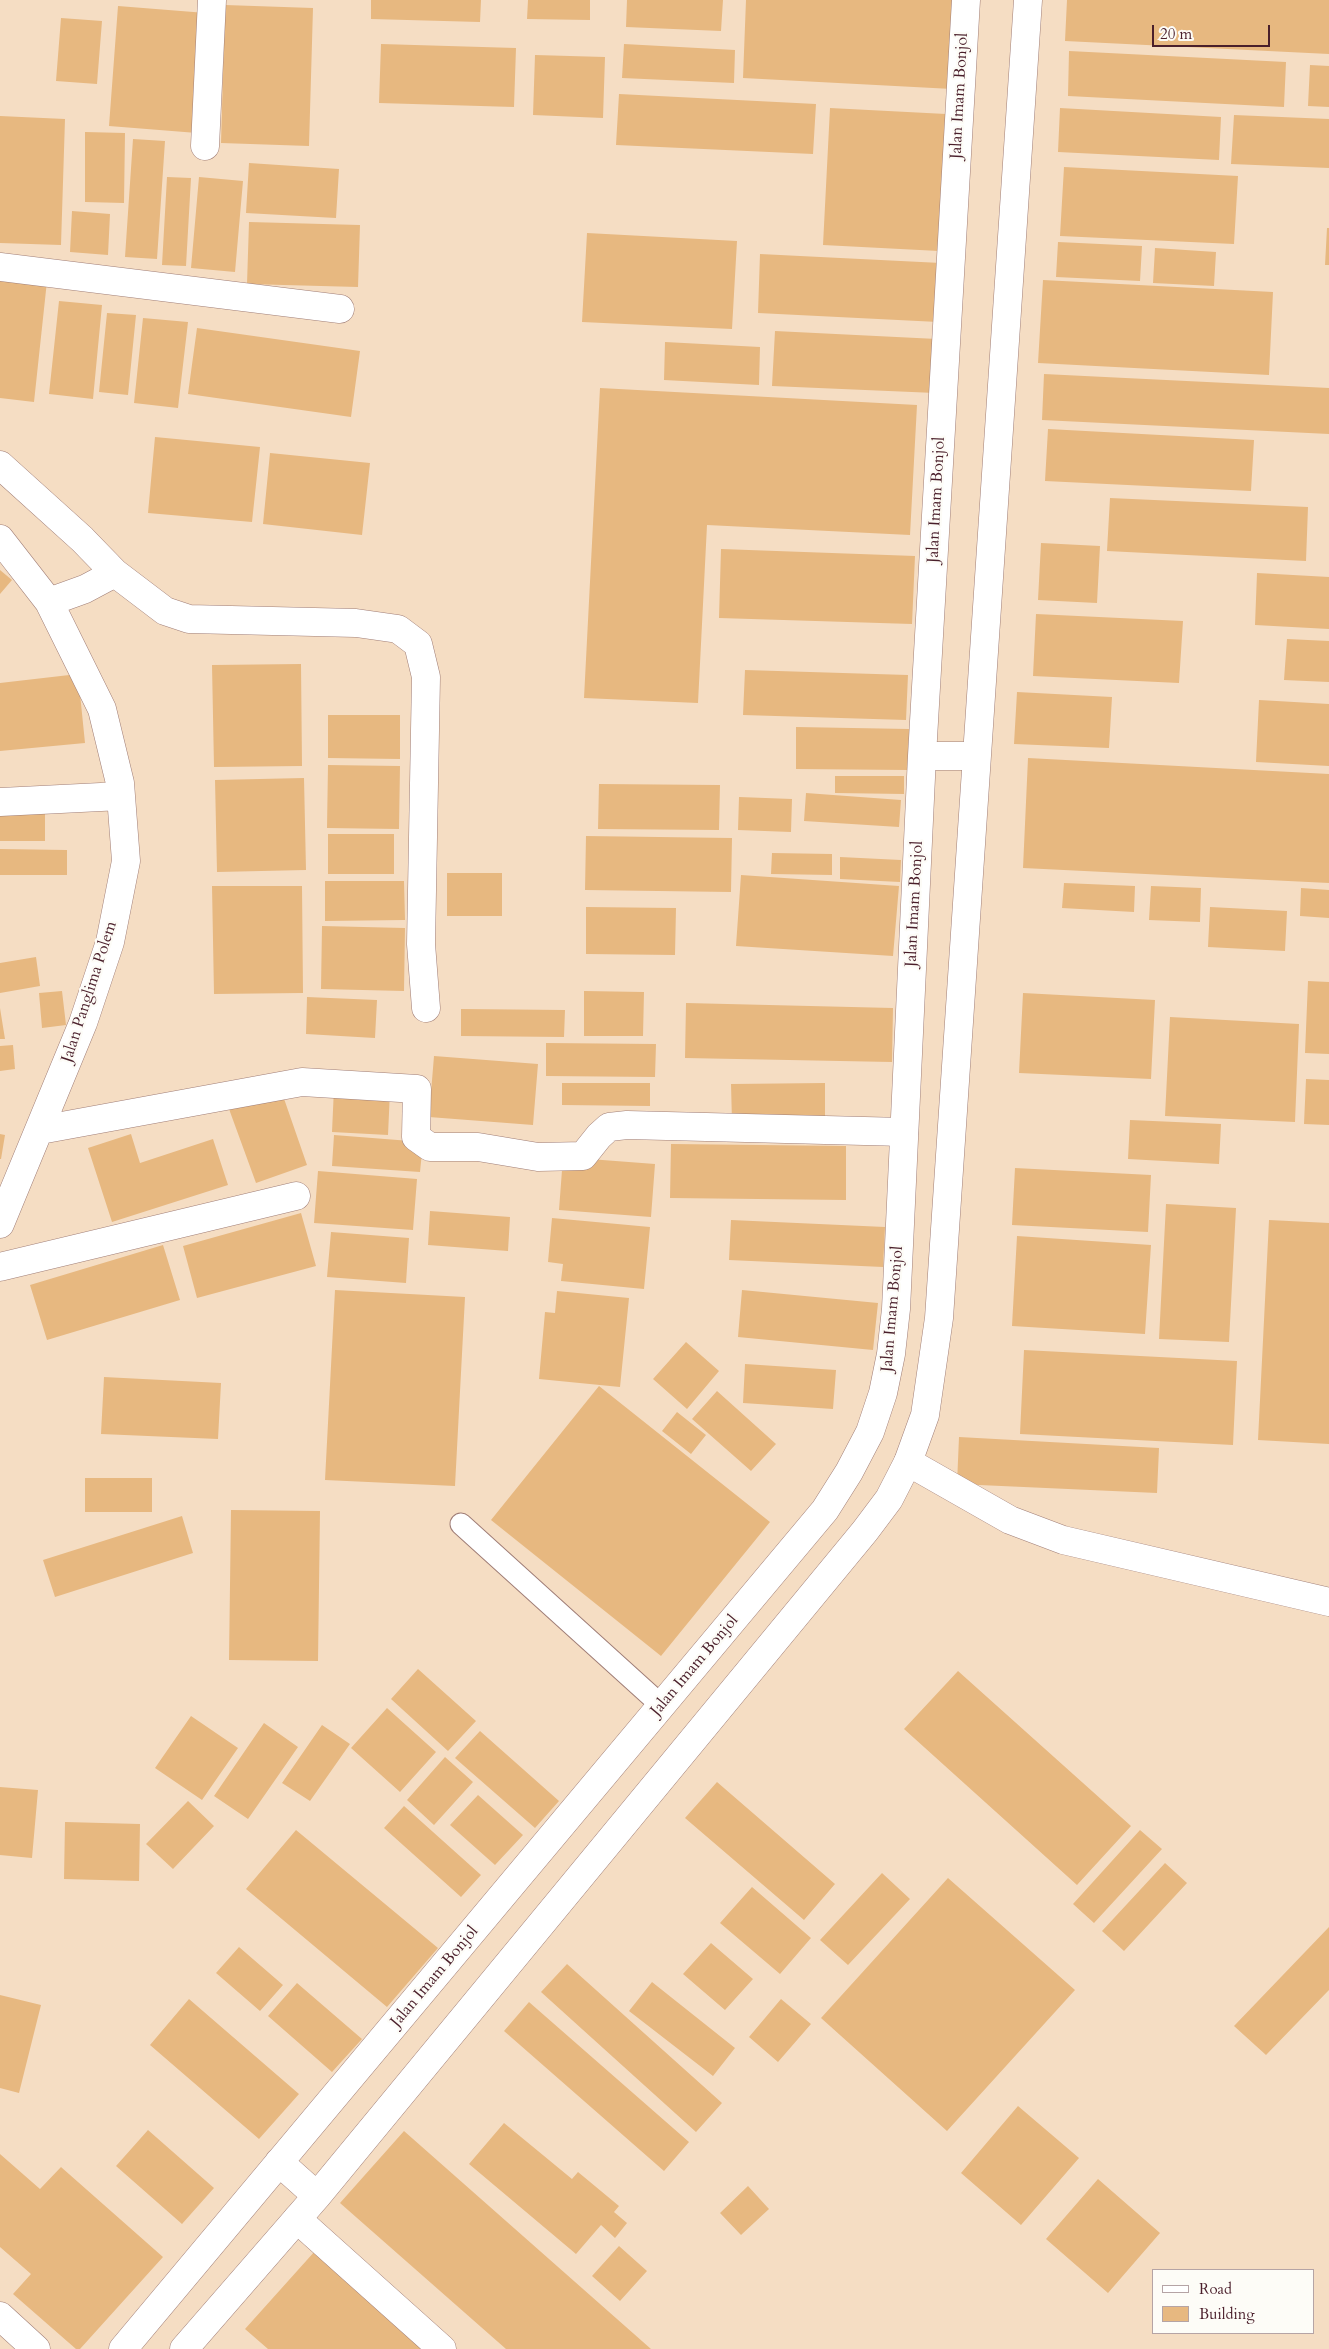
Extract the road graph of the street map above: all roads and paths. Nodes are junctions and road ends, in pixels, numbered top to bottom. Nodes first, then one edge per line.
1 (212, 0) edge
2 (966, 0) edge
3 (1028, 0) edge
4 (205, 146) dead end
5 (0, 268) edge
6 (340, 309) dead end
7 (0, 465) edge
8 (0, 540) edge
9 (115, 573) junction
10 (49, 602) junction
11 (922, 756) junction
12 (976, 756) junction
13 (121, 796) junction
14 (0, 802) edge
15 (426, 1008) dead end
16 (40, 1130) junction
17 (904, 1132) junction
18 (296, 1196) dead end
19 (0, 1224) edge
20 (0, 1267) edge
21 (908, 1462) junction
22 (461, 1524) dead end
23 (1329, 1602) edge
24 (662, 1706) junction
25 (279, 2162) junction
26 (316, 2196) junction
27 (297, 2219) junction
28 (0, 2316) edge
29 (36, 2349) edge
30 (122, 2349) edge
31 (184, 2349) edge
32 (442, 2349) edge

1 - 4 main road
2 - 11 main road, Jalan Imam Bonjol
3 - 12 main road
5 - 6 main road
7 - 9 main road
8 - 10 main road, Jalan Panglima Polem
9 - 10 main road
9 - 15 main road
10 - 13 main road, Jalan Panglima Polem
11 - 12 main road
11 - 17 main road, Jalan Imam Bonjol
12 - 21 main road
13 - 14 main road
13 - 16 main road, Jalan Panglima Polem
16 - 17 main road
16 - 19 main road, Jalan Panglima Polem
17 - 24 main road, Jalan Imam Bonjol
18 - 20 main road
21 - 23 main road
21 - 26 main road
22 - 24 lane
24 - 25 main road, Jalan Imam Bonjol
25 - 26 main road
25 - 30 main road, Jalan Imam Bonjol
26 - 27 main road
27 - 31 main road
27 - 32 main road
28 - 29 main road

